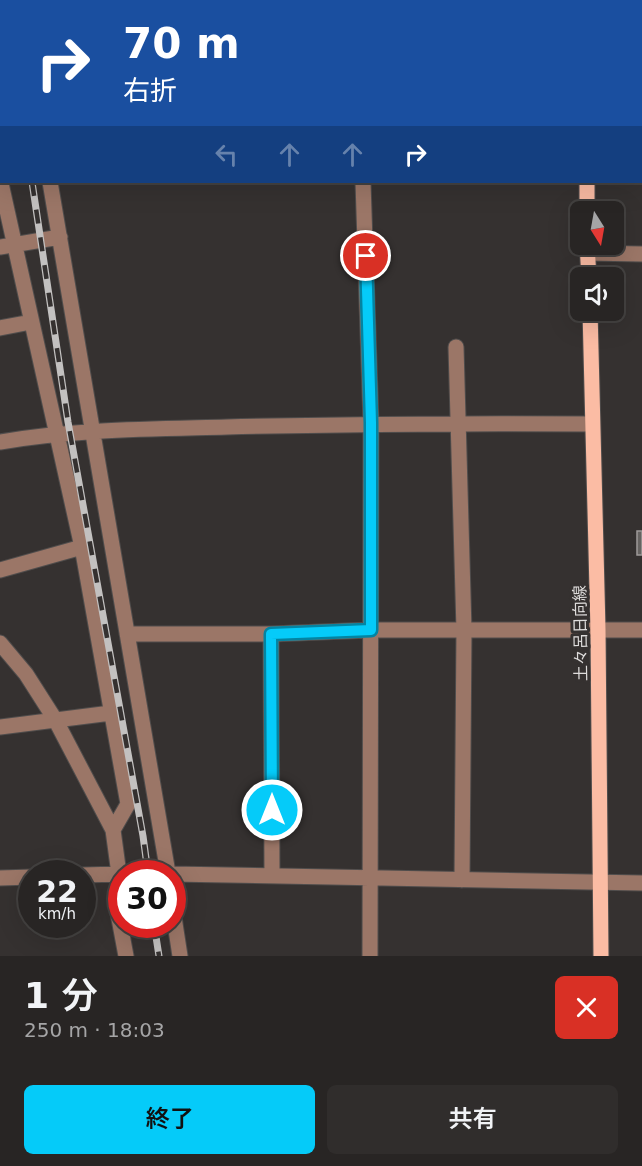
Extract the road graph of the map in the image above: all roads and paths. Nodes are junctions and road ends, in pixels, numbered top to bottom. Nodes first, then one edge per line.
1 (1, 183) edge
2 (50, 183) edge
3 (363, 183) edge
4 (587, 183) edge
5 (587, 201) edge
6 (4, 214) edge
7 (60, 237) junction
8 (7, 246) edge
9 (624, 252) edge
10 (642, 254) edge
11 (590, 321) edge
12 (31, 322) junction
13 (0, 328) edge
14 (456, 347) dead end
15 (371, 423) junction
16 (456, 423) junction
17 (592, 424) junction
18 (93, 431) junction
19 (55, 433) junction
20 (0, 442) edge
21 (82, 547) junction
22 (0, 570) edge
23 (371, 630) junction
24 (464, 630) junction
25 (598, 630) junction
26 (642, 630) edge
27 (127, 634) junction
28 (271, 634) junction
29 (0, 643) edge
30 (111, 713) junction
31 (56, 721) junction
32 (0, 728) edge
33 (113, 830) junction
34 (118, 860) edge
35 (166, 860) edge
36 (186, 874) edge
37 (272, 876) junction
38 (18, 877) edge
39 (0, 878) edge
40 (372, 878) junction
41 (462, 880) junction
42 (600, 883) junction
43 (642, 883) edge
44 (123, 938) edge
45 (177, 938) edge
46 (126, 956) edge
47 (180, 956) edge
48 (370, 956) edge
49 (600, 956) edge

1 - 6 street
2 - 7 street
3 - 15 street
4 - 5 main road
6 - 8 street
7 - 8 street
7 - 18 street
8 - 12 street
9 - 10 street
11 - 17 main road, 土々呂日向線
12 - 13 street
12 - 19 street
14 - 16 street
15 - 16 street
15 - 18 street
15 - 23 street
16 - 17 street
16 - 24 street
17 - 25 main road, 土々呂日向線
18 - 19 street
18 - 27 street
19 - 20 street
19 - 21 street
21 - 22 street
21 - 30 street
23 - 24 street
23 - 28 street
23 - 40 street
24 - 25 street
24 - 41 street
25 - 26 street
25 - 42 main road, 土々呂日向線
27 - 28 street
27 - 35 street
28 - 37 street
29 - 31 street
30 - 31 street
30 - 33 street
31 - 32 street
31 - 33 street
33 - 34 street
36 - 37 street
37 - 40 street
38 - 39 street
40 - 41 street
40 - 48 street
41 - 42 street
42 - 43 street
42 - 49 main road, 土々呂日向線
44 - 46 street
45 - 47 street

